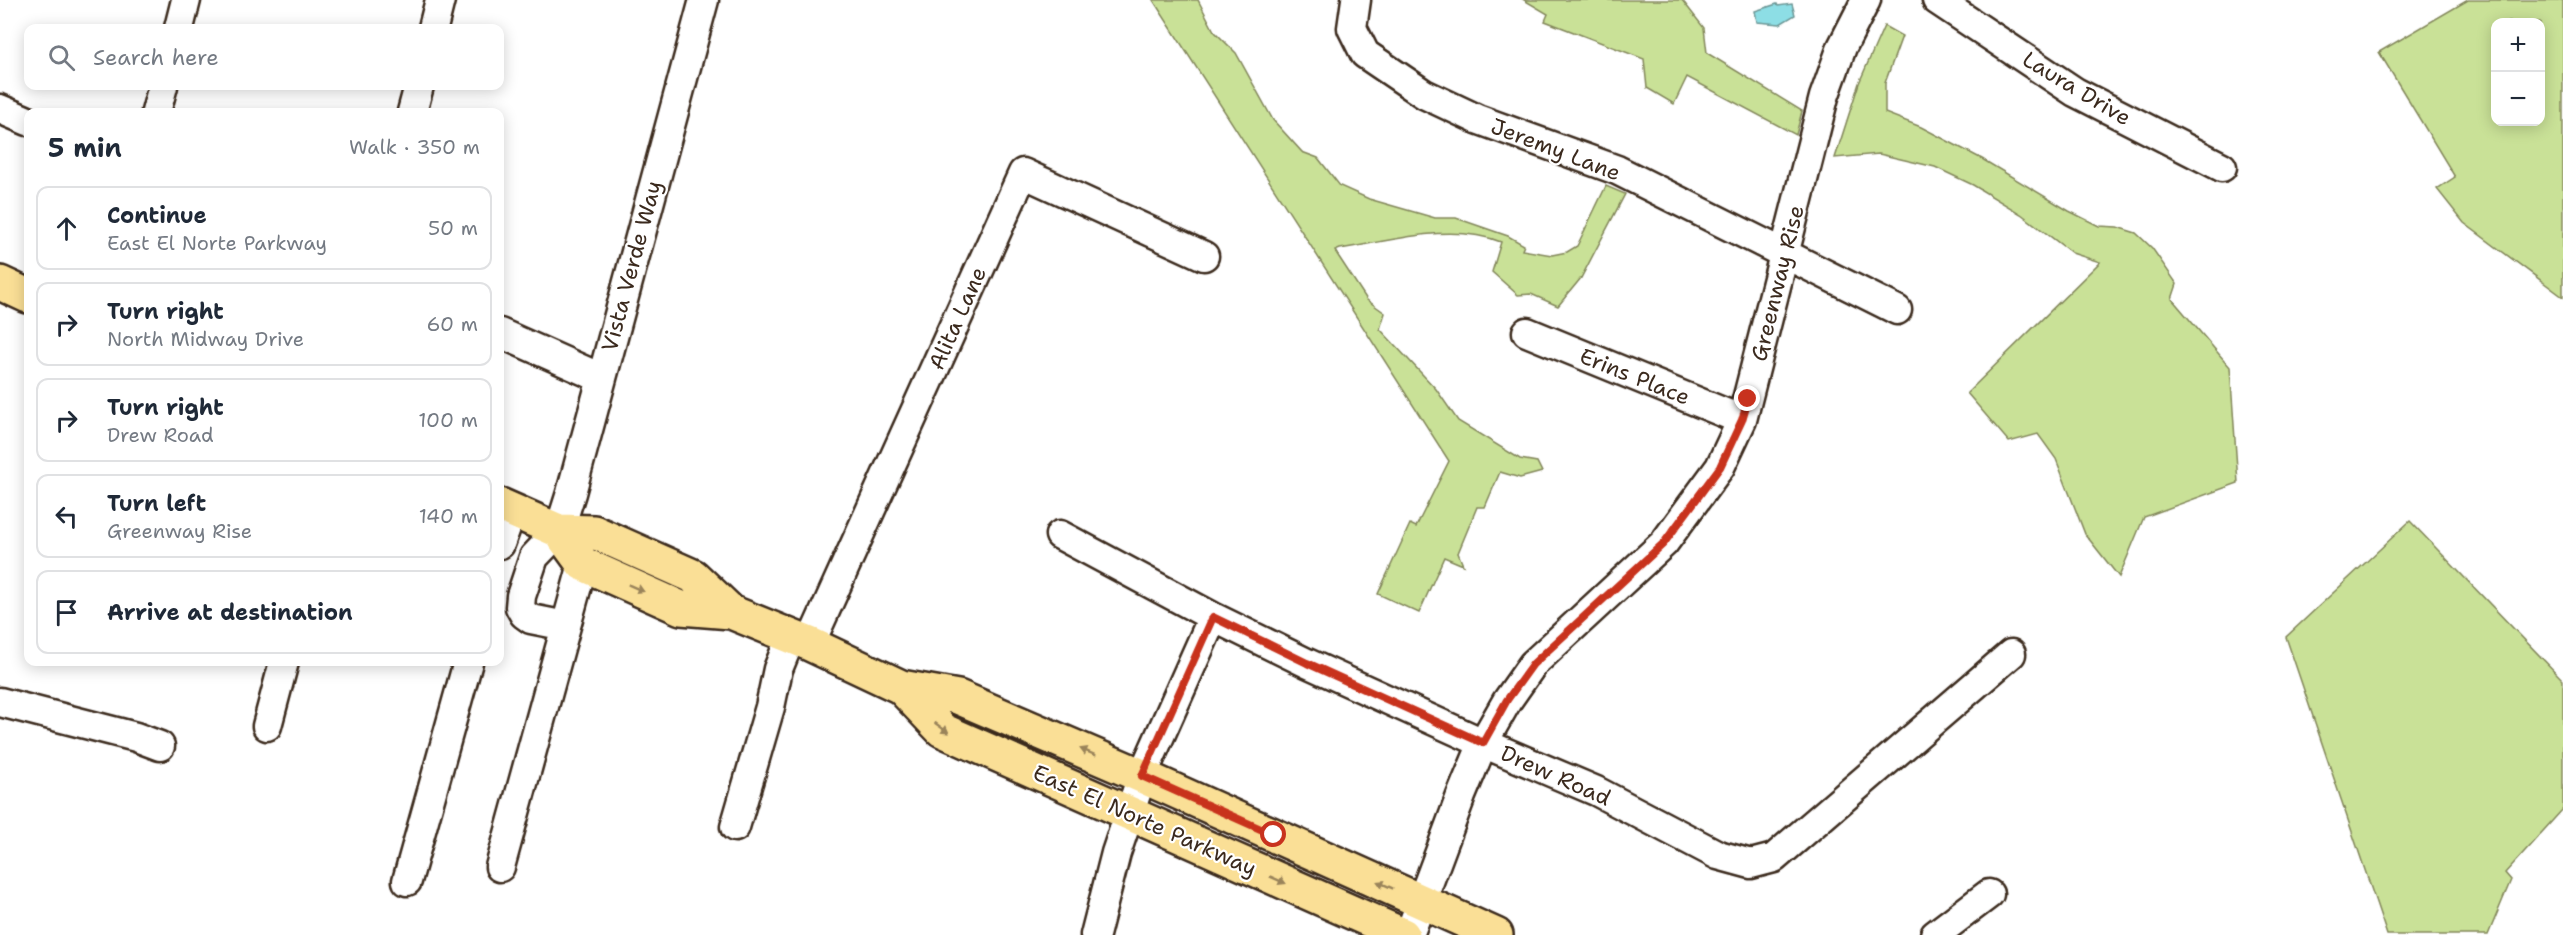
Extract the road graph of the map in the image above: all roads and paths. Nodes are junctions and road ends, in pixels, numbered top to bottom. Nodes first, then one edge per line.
1 (186, 0) edge
2 (440, 0) edge
3 (704, 0) edge
4 (1866, 0) edge
5 (1937, 0) edge
6 (1354, 9) edge
7 (180, 24) edge
8 (434, 24) edge
9 (163, 90) edge
10 (418, 90) edge
11 (0, 108) edge
12 (157, 108) edge
13 (413, 108) edge
14 (24, 119) edge
15 (2222, 167) dead end
16 (1786, 253) junction
17 (1204, 256) dead end
18 (0, 283) edge
19 (24, 294) edge
20 (1897, 310) dead end
21 (1527, 332) dead end
22 (504, 335) edge
23 (601, 378) junction
24 (1742, 420) junction
25 (506, 508) edge
26 (559, 531) junction
27 (1060, 535) dead end
28 (583, 564) junction
29 (731, 612) junction
30 (1213, 617) junction
31 (566, 626) junction
32 (800, 641) junction
33 (2011, 654) dead end
34 (283, 666) edge
35 (467, 666) edge
36 (901, 687) junction
37 (0, 702) edge
38 (267, 726) dead end
39 (1483, 743) junction
40 (160, 746) dead end
41 (1142, 776) junction
42 (1129, 813) junction
43 (735, 827) dead end
44 (500, 867) dead end
45 (407, 881) dead end
46 (1989, 894) dead end
47 (1422, 902) junction
48 (1095, 935) edge
49 (1403, 935) edge
50 (1409, 935) edge
51 (1496, 935) edge
52 (1935, 935) edge

1 - 7 street
2 - 8 street
3 - 23 street, Vista Verde Way
4 - 16 street, Greenway Rise
5 - 15 street, Laura Drive
6 - 16 street, Jeremy Lane
9 - 12 street
10 - 13 street
11 - 14 street
16 - 20 street, Jeremy Lane
16 - 24 street, Greenway Rise
17 - 32 street, Alita Lane
18 - 19 main road
21 - 24 street, Erins Place
22 - 23 street
23 - 26 street, Vista Verde Way
24 - 39 street, Greenway Rise
25 - 26 main road, East El Norte Parkway
26 - 28 main road, East El Norte Parkway
26 - 29 main road, East El Norte Parkway
26 - 31 street
27 - 30 street, Drew Road
28 -> 29 main road, East El Norte Parkway
28 - 31 street
29 - 32 main road, East El Norte Parkway
30 - 39 street, Drew Road
30 - 41 street
31 - 44 street
32 - 36 main road, East El Norte Parkway
32 - 43 street
33 - 39 street, Drew Road
34 - 38 street
35 - 45 street
41 -> 36 main road, East El Norte Parkway
36 -> 42 main road, East El Norte Parkway
37 - 40 street
39 - 47 street, Greenway Rise
41 - 42 street
47 -> 41 main road, East El Norte Parkway
42 - 48 street
42 -> 49 main road, East El Norte Parkway
46 - 52 street
47 - 50 street, Greenway Rise
47 - 51 main road, East El Norte Parkway

